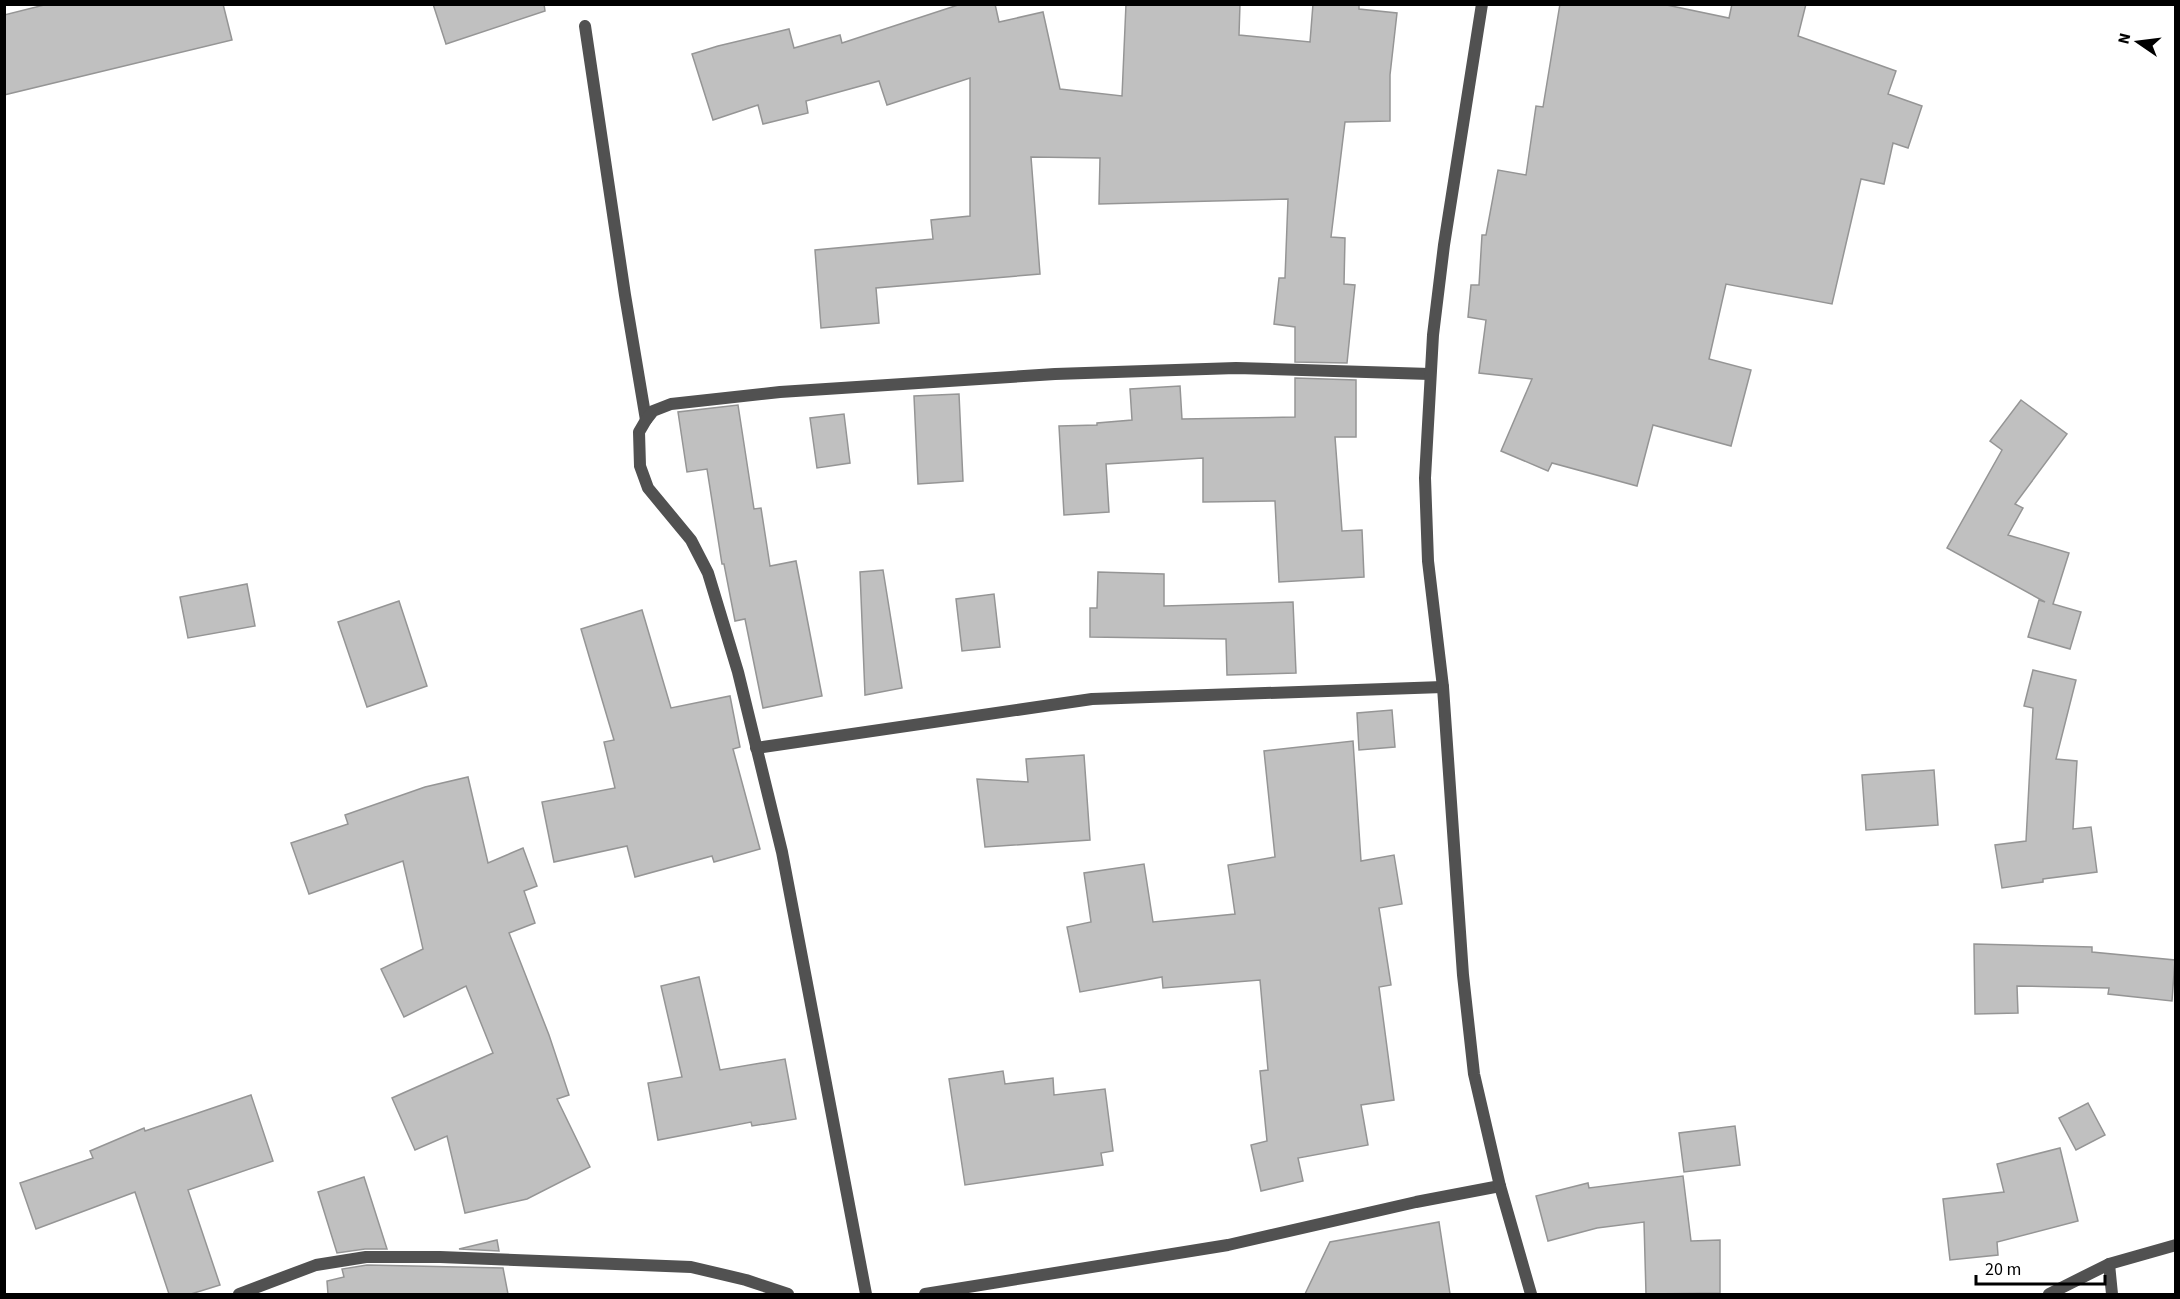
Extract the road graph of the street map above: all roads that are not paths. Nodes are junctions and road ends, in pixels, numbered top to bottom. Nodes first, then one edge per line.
1 (1482, 4) edge
2 (585, 26) dead end
3 (1430, 374) junction
4 (646, 420) junction
5 (1443, 687) junction
6 (756, 748) junction
7 (1500, 1186) junction
8 (2175, 1245) edge
9 (2109, 1264) junction
10 (239, 1294) edge
11 (788, 1294) edge
12 (866, 1294) edge
13 (925, 1294) edge
14 (1531, 1294) edge
15 (2049, 1294) edge
16 (2112, 1294) edge

1 - 3 street
2 - 4 street
3 - 4 street
3 - 5 street
4 - 6 street
5 - 6 street
5 - 7 street
6 - 12 street
7 - 13 street
7 - 14 street
8 - 9 street
9 - 15 street
9 - 16 street
10 - 11 street

